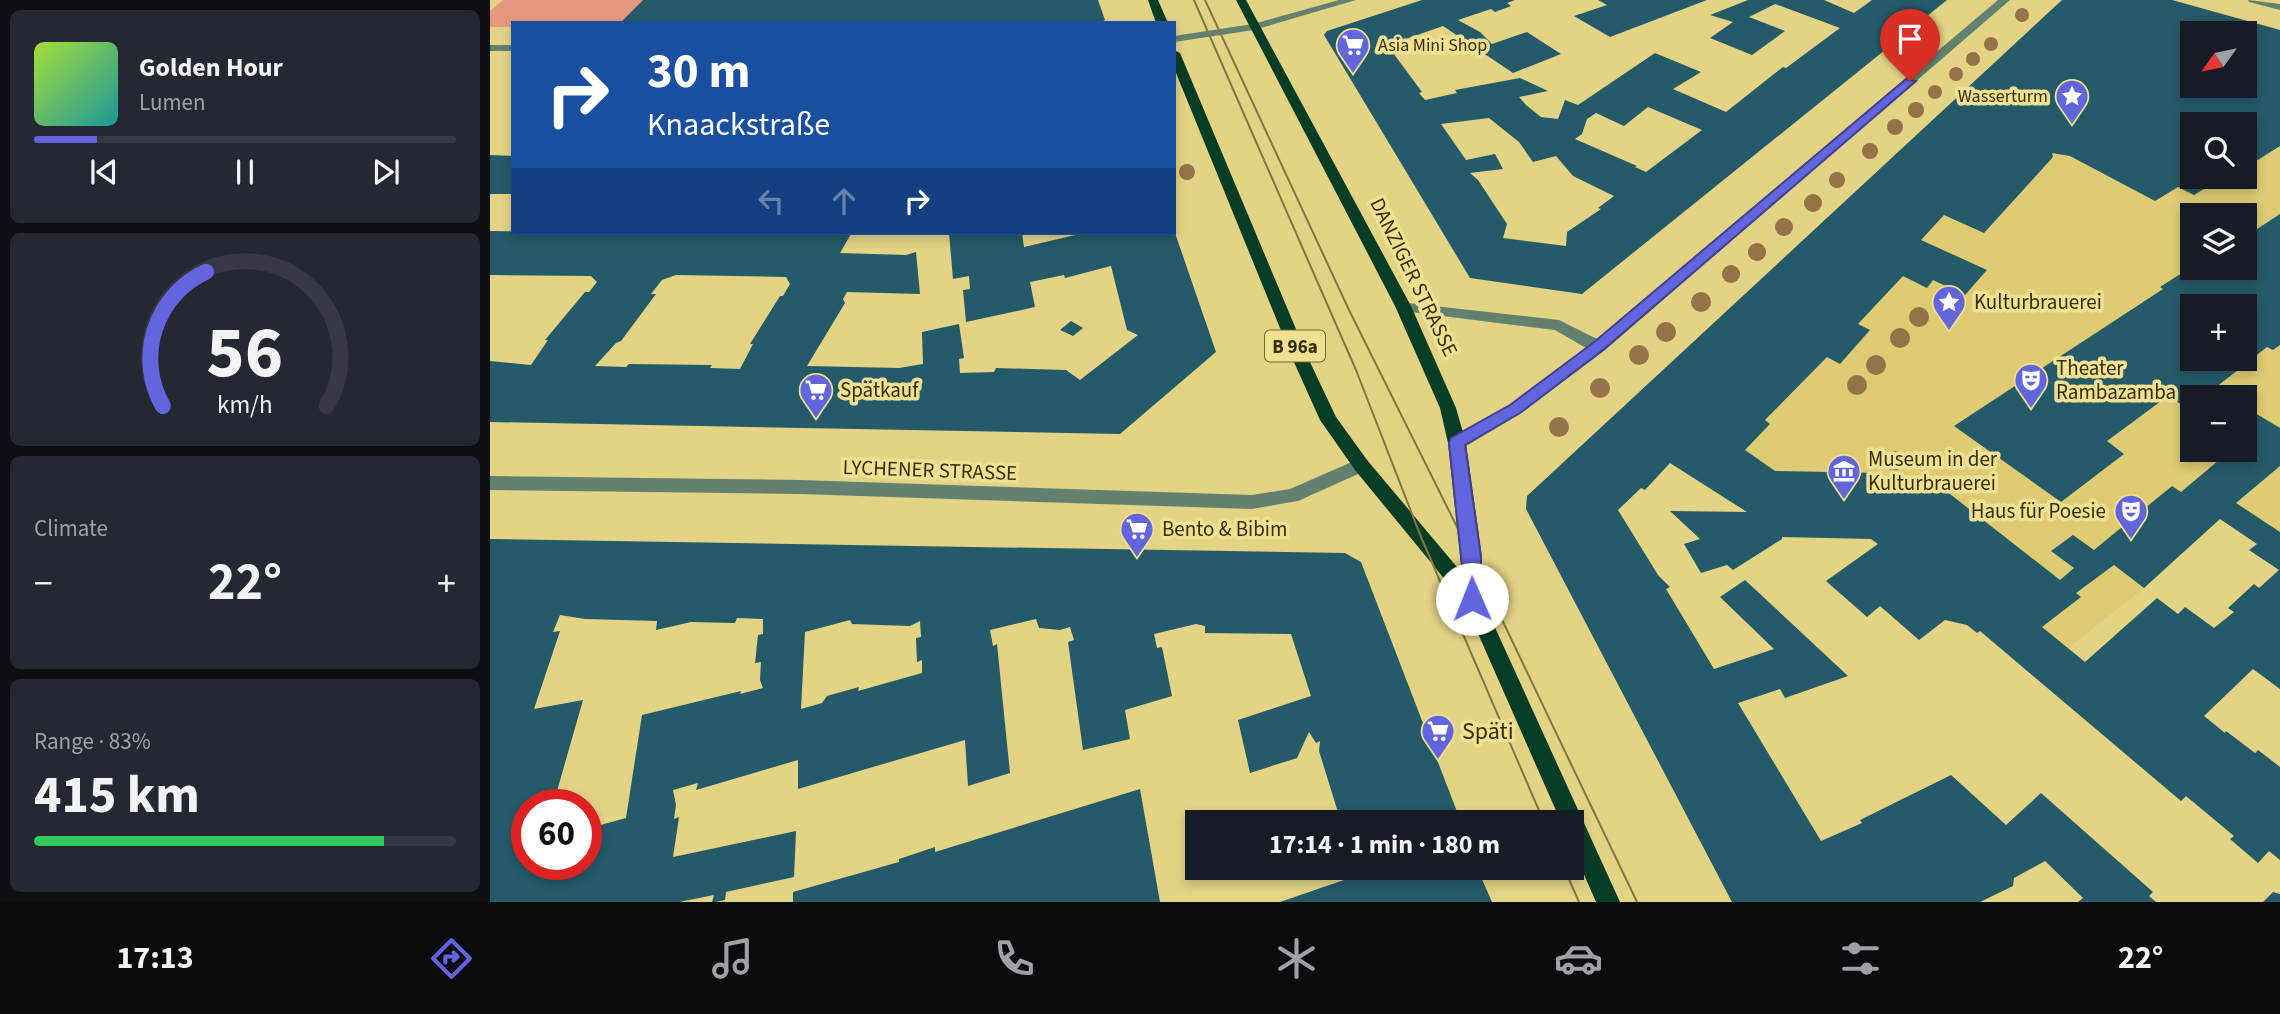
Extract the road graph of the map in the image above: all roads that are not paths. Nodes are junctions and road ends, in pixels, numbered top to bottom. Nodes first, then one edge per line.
1 (1153, 0) edge
2 (1241, 0) edge
3 (1351, 0) edge
4 (2005, 0) edge
5 (2253, 0) edge
6 (2280, 7) edge
7 (1161, 21) edge
8 (1254, 27) junction
9 (1176, 39) edge
10 (490, 48) edge
11 (511, 48) edge
12 (1176, 58) edge
13 (1403, 306) junction
14 (1598, 347) junction
15 (1457, 443) junction
16 (1361, 465) junction
17 (490, 483) edge
18 (1472, 599) junction
19 (1608, 902) edge

1 - 7 main road
2 - 8 main road, DANZIGER STRASSE / B 96a
3 - 8 street
4 - 14 street
5 - 6 street
8 - 9 street
8 - 13 main road, DANZIGER STRASSE / B 96a
10 - 11 street
12 - 16 main road, DANZIGER STRASSE / B 96a
13 - 14 street
13 - 15 main road, DANZIGER STRASSE / B 96a
14 - 15 street
15 - 18 main road, DANZIGER STRASSE / B 96a
16 - 17 street, LYCHENER STRASSE
16 - 18 main road, DANZIGER STRASSE / B 96a
18 - 19 main road, DANZIGER STRASSE / B 96a

